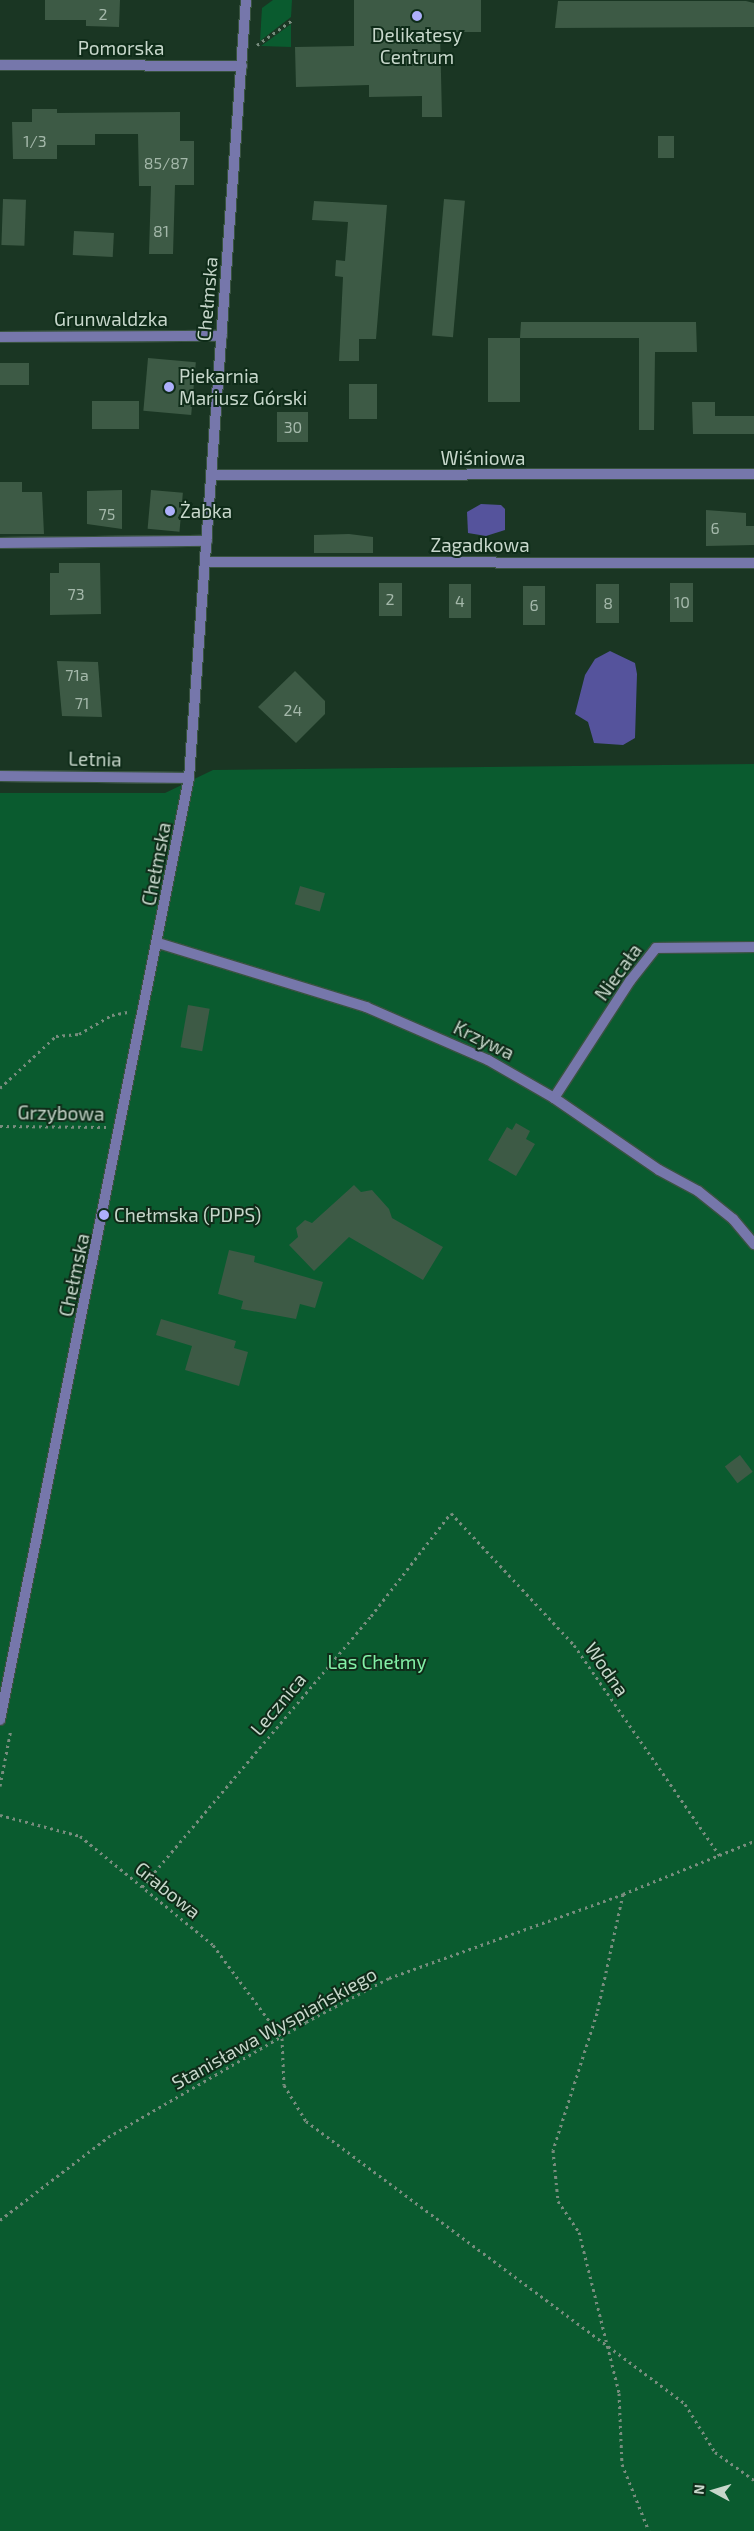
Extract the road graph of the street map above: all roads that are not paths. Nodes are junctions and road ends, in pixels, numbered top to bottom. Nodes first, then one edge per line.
1 (246, 0) edge
2 (0, 65) edge
3 (242, 66) junction
4 (222, 336) junction
5 (0, 337) edge
6 (754, 474) edge
7 (212, 475) junction
8 (207, 541) junction
9 (0, 543) edge
10 (205, 562) junction
11 (754, 563) edge
12 (0, 776) edge
13 (189, 778) junction
14 (158, 943) junction
15 (754, 947) edge
16 (554, 1098) junction
17 (754, 1244) edge
18 (0, 1720) edge

1 - 3 street, Chełmska
2 - 3 street, Pomorska
3 - 4 street, Chełmska
4 - 5 street, Grunwaldzka
4 - 7 street, Chełmska
6 - 7 street, Wiśniowa
7 - 8 street, Chełmska
8 - 9 street
8 - 10 street, Chełmska
10 - 11 street, Zagadkowa
10 - 13 street, Chełmska
12 - 13 street, Letnia
13 - 14 street, Chełmska
14 - 16 street, Krzywa
14 - 18 street, Chełmska
15 - 16 street, Niecała
16 - 17 street, Krzywa

